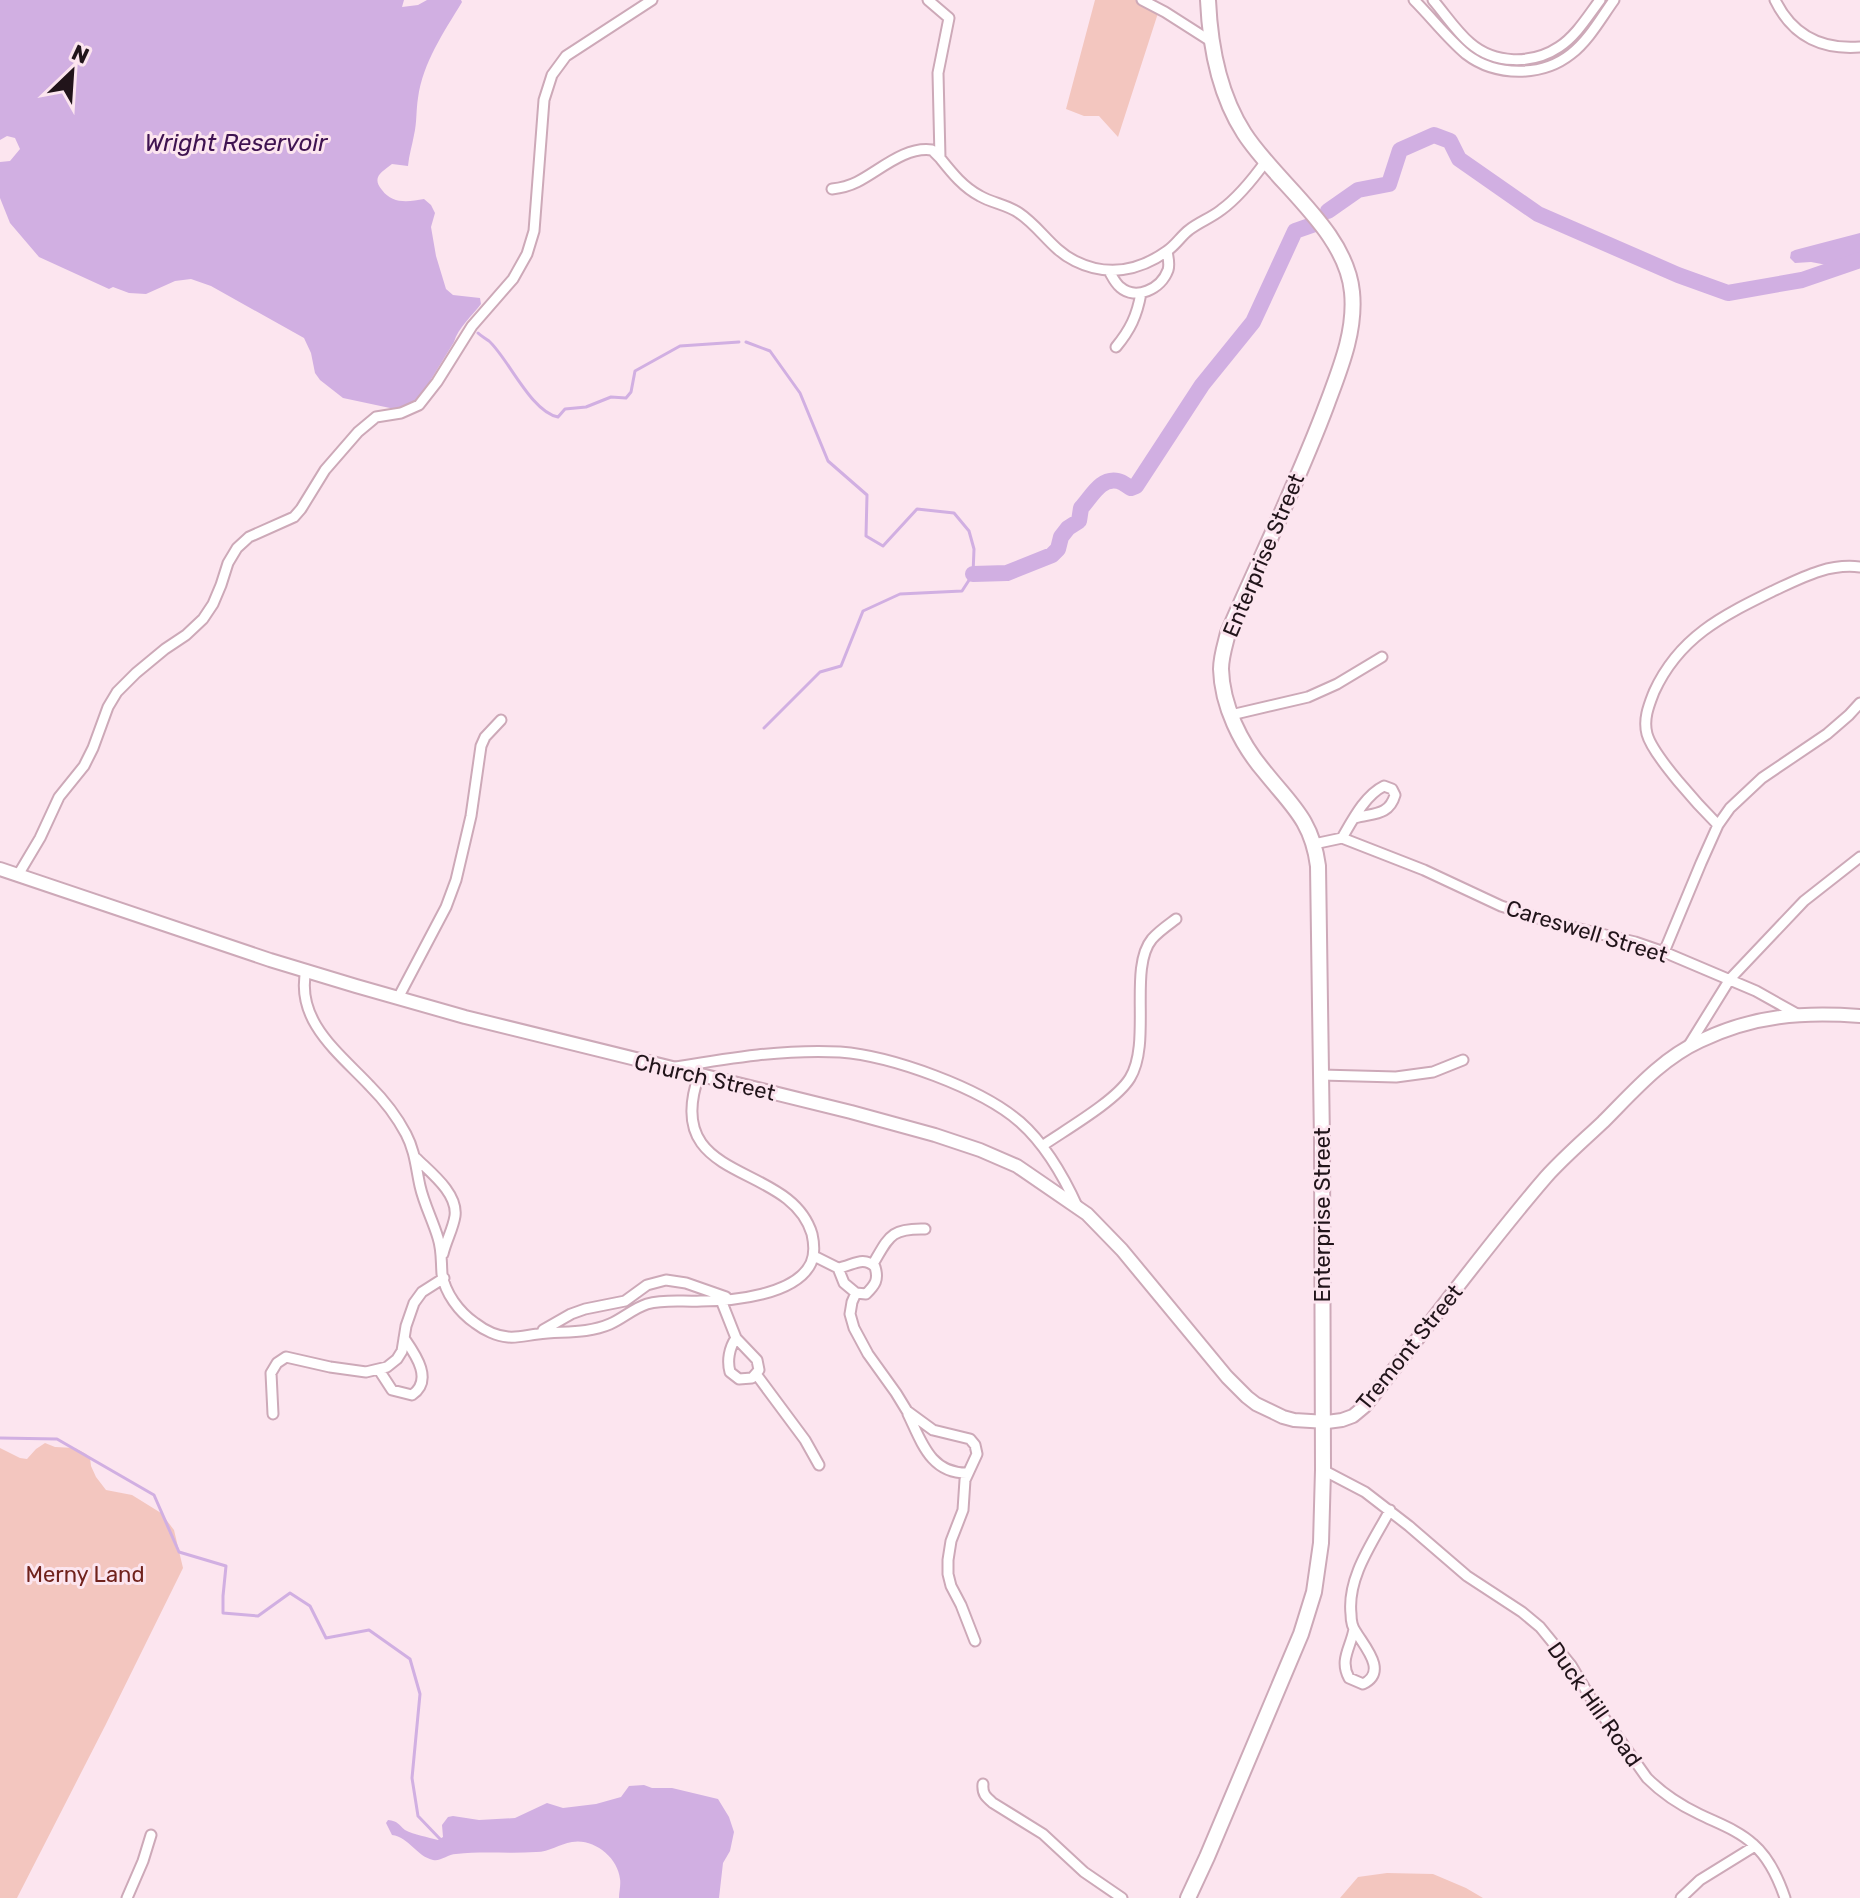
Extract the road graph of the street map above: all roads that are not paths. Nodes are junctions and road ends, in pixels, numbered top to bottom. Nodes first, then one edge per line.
1 (652, 0) edge
2 (928, 0) edge
3 (1142, 0) edge
4 (1208, 0) edge
5 (1414, 0) edge
6 (1433, 0) edge
7 (1600, 0) edge
8 (1614, 0) edge
9 (1775, 0) edge
10 (1459, 32) junction
11 (1451, 39) junction
12 (1212, 42) junction
13 (1860, 47) edge
14 (1536, 57) junction
15 (1538, 69) junction
16 (940, 158) junction
17 (1266, 161) junction
18 (832, 189) dead end
19 (1167, 251) junction
20 (1109, 271) junction
21 (1141, 293) junction
22 (1116, 347) dead end
23 (1860, 567) edge
24 (1382, 657) dead end
25 (1860, 703) edge
26 (1231, 715) junction
27 (501, 720) dead end
28 (1355, 818) dead end
29 (1718, 825) junction
30 (1342, 838) junction
31 (1314, 844) junction
32 (1860, 857) edge
33 (0, 869) edge
34 (18, 875) junction
35 (1176, 919) dead end
36 (1664, 952) junction
37 (306, 970) junction
38 (1730, 979) junction
39 (398, 998) junction
40 (1797, 1014) junction
41 (1860, 1016) edge
42 (1688, 1047) junction
43 (1463, 1060) dead end
44 (669, 1068) junction
45 (699, 1075) junction
46 (1321, 1075) junction
47 (1042, 1146) junction
48 (416, 1158) junction
49 (1078, 1208) junction
50 (925, 1229) dead end
51 (814, 1256) junction
52 (442, 1257) junction
53 (873, 1264) junction
54 (838, 1268) junction
55 (444, 1278) junction
56 (856, 1293) junction
57 (733, 1299) junction
58 (721, 1300) junction
59 (537, 1334) junction
60 (404, 1338) junction
61 (736, 1338) junction
62 (379, 1370) junction
63 (756, 1374) junction
64 (907, 1411) junction
65 (273, 1414) dead end
66 (1323, 1421) junction
67 (819, 1465) dead end
68 (1323, 1470) junction
69 (968, 1473) junction
70 (1390, 1510) junction
71 (1354, 1629) junction
72 (975, 1641) dead end
73 (983, 1784) dead end
74 (151, 1835) dead end
75 (1755, 1846) junction
76 (127, 1898) edge
77 (1122, 1898) edge
78 (1188, 1898) edge
79 (1681, 1898) edge
80 (1785, 1898) edge

1 - 34 street
2 - 16 street
3 - 12 street
4 - 12 main road, Enterprise Street
5 - 11 street
6 - 10 street
7 - 14 street
8 - 15 street
9 - 13 street
10 - 11 street
10 - 14 street
11 - 15 street
12 - 17 main road, Enterprise Street
14 - 15 street
16 - 18 street
16 - 20 street
17 - 19 street
17 - 26 main road, Enterprise Street
19 - 20 street
19 - 21 street
20 - 21 street
21 - 22 street
23 - 29 street
24 - 26 street
25 - 29 street
26 - 31 main road, Enterprise Street
27 - 39 street
28 - 30 street
29 - 36 street
30 - 31 street
30 - 36 street, Careswell Street
31 - 46 main road, Enterprise Street
32 - 38 street
33 - 34 main road, Church Street
34 - 37 main road, Church Street
35 - 47 street
36 - 38 street, Careswell Street
37 - 39 main road, Church Street
37 - 48 street
38 - 40 street, Careswell Street
38 - 42 street
39 - 44 main road, Church Street
40 - 41 main road, Careswell Street
40 - 42 main road, Tremont Street
42 - 66 main road, Tremont Street
43 - 46 street
44 - 45 main road, Church Street
44 - 47 street
45 - 49 main road, Church Street
45 - 51 street
46 - 66 main road, Enterprise Street
47 - 49 street
48 - 52 street
48 - 52 street
49 - 66 main road, Church Street
50 - 53 street
51 - 54 street
51 - 57 street
52 - 55 street
53 - 54 street
53 - 56 street
54 - 56 street
55 - 59 street
55 - 60 street
56 - 64 street
57 - 58 street
57 - 59 street
58 - 59 street
58 - 61 street
60 - 62 street
60 - 62 street
61 - 63 street
61 - 63 street
62 - 65 street
63 - 67 street
64 - 69 street
64 - 69 street
66 - 68 main road
68 - 70 street, Duck Hill Road
68 - 78 main road
69 - 72 street
70 - 71 street
70 - 75 street, Duck Hill Road
71 - 71 street
73 - 77 street
74 - 76 street
75 - 79 street
75 - 80 street, Duck Hill Road

